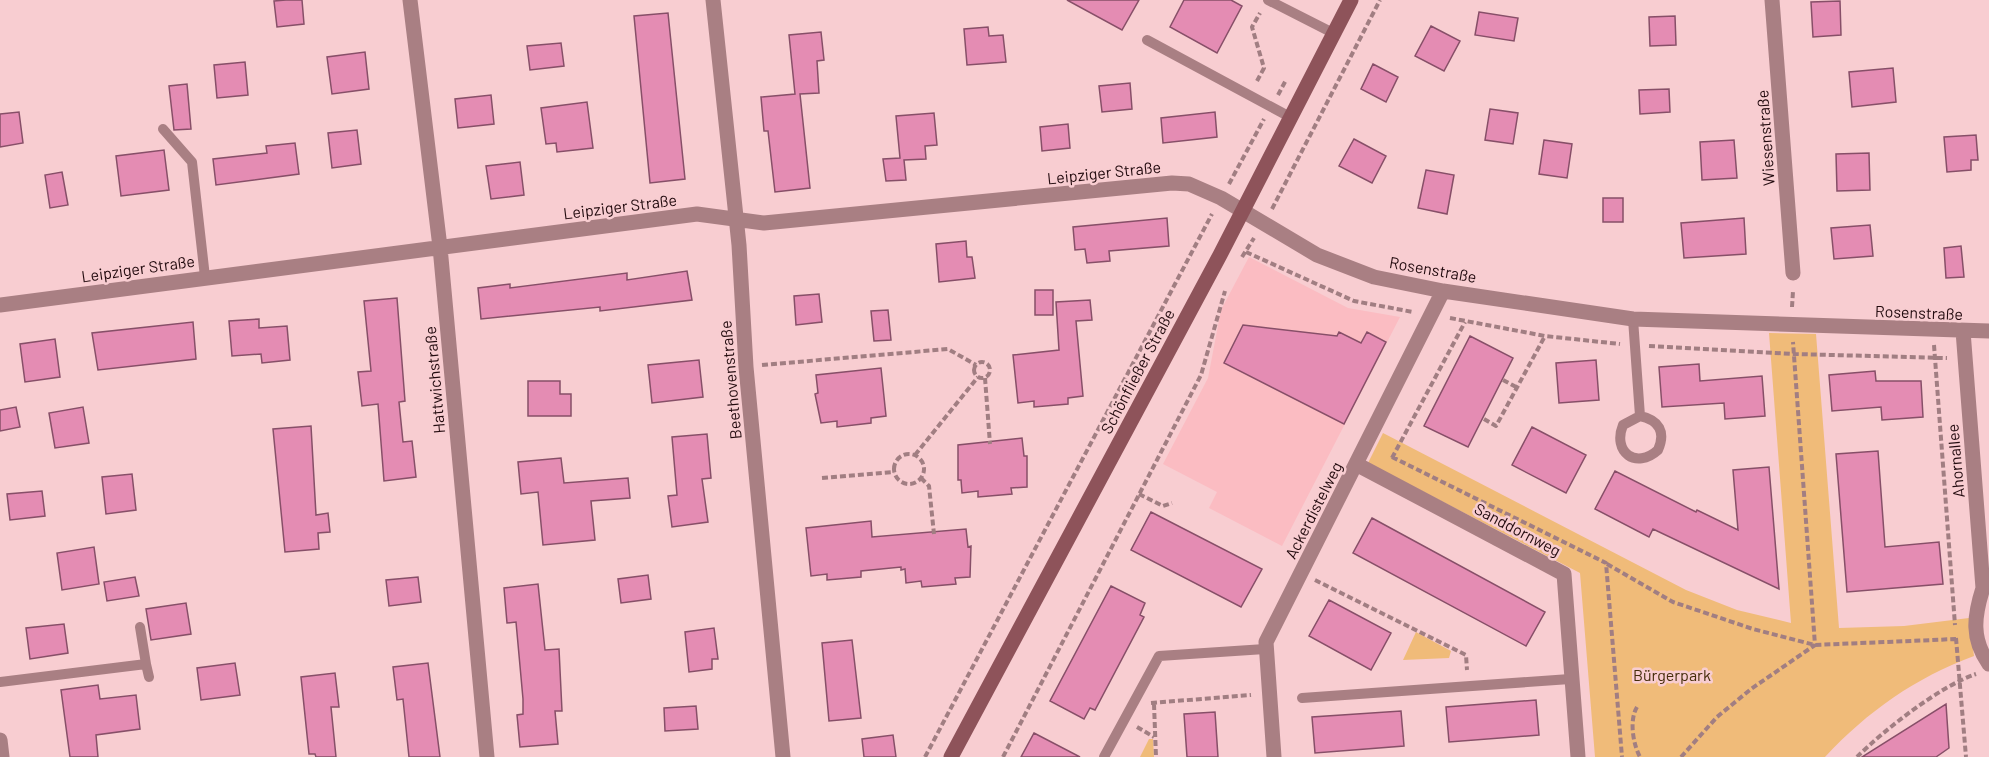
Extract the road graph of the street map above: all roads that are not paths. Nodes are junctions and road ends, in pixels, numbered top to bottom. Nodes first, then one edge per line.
1 (410, 0) edge
2 (713, 0) edge
3 (1351, 0) edge
4 (1772, 0) edge
5 (1265, 5) edge
6 (1333, 33) junction
7 (1147, 40) dead end
8 (1290, 117) junction
9 (163, 129) dead end
10 (1242, 209) junction
11 (734, 220) junction
12 (440, 247) junction
13 (1793, 273) road end
14 (205, 277) junction
15 (1443, 291) junction
16 (0, 305) edge
17 (1633, 319) junction
18 (1963, 331) junction
19 (1989, 331) edge
20 (1640, 416) junction
21 (1356, 464) junction
22 (1986, 593) edge
23 (140, 627) dead end
24 (1265, 649) junction
25 (146, 664) junction
26 (1984, 668) edge
27 (149, 677) dead end
28 (1570, 678) junction
29 (0, 682) edge
30 (1302, 698) dead end
31 (0, 740) edge
32 (2, 757) edge
33 (487, 757) edge
34 (783, 757) edge
35 (951, 757) edge
36 (1104, 757) edge
37 (1274, 757) edge
38 (1578, 757) edge

1 - 12 street, Hattwichstraße
2 - 11 street, Beethovenstraße
3 - 6 main road, Schönfließer Straße
4 - 13 street, Wiesenstraße
5 - 6 lane
6 - 8 main road, Schönfließer Straße
7 - 8 lane
8 - 10 main road, Schönfließer Straße
9 - 14 lane
10 - 11 street, Leipziger Straße
10 - 15 street, Rosenstraße
10 - 35 main road, Schönfließer Straße
11 - 12 street, Leipziger Straße
11 - 34 street, Beethovenstraße
12 - 14 street, Leipziger Straße
12 - 33 street, Hattwichstraße
14 - 16 street, Leipziger Straße
15 - 17 street, Rosenstraße
15 - 21 street, Ackerdistelweg
17 - 18 street, Rosenstraße
17 - 20 lane
18 - 19 street, Rosenstraße
18 - 22 street, Ahornallee
20 - 20 lane
21 - 24 street, Ackerdistelweg
21 - 28 street, Sanddornweg
22 - 26 street, Ahornallee
23 - 25 lane
24 - 36 lane
24 - 37 street, Ackerdistelweg
25 - 27 lane
25 - 29 lane
28 - 30 lane
28 - 38 street, Sanddornweg
31 - 32 street

